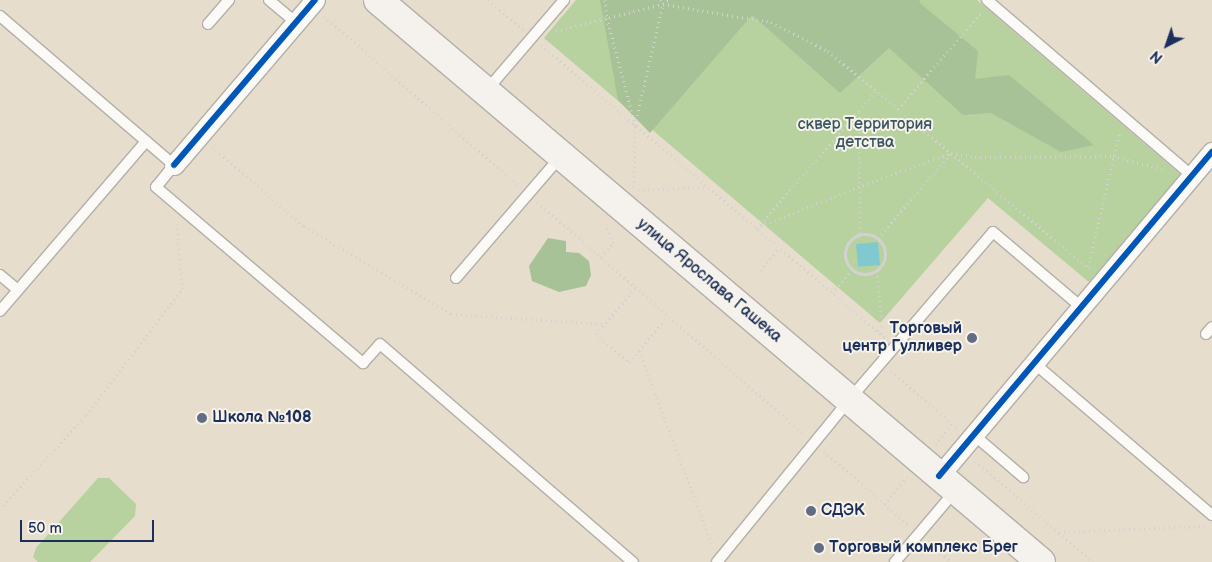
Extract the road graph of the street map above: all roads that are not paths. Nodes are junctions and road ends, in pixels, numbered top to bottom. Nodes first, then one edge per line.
1 (229, 0) edge
2 (270, 0) edge
3 (378, 0) edge
4 (564, 0) edge
5 (988, 1) edge
6 (313, 3) edge
7 (0, 16) edge
8 (296, 23) junction
9 (208, 24) dead end
10 (486, 92) junction
11 (146, 141) junction
12 (1212, 152) edge
13 (561, 156) junction
14 (174, 165) junction
15 (1192, 176) junction
16 (0, 275) edge
17 (456, 278) dead end
18 (18, 290) junction
19 (1082, 307) junction
20 (0, 311) edge
21 (1034, 363) junction
22 (849, 400) junction
23 (968, 441) junction
24 (1023, 477) dead end
25 (947, 483) junction
26 (1212, 515) edge
27 (633, 562) edge
28 (718, 562) edge
29 (895, 562) edge
30 (1041, 562) edge

1 - 9 lane
2 - 8 lane
3 - 10 main road, улица Ярослава Гашека
4 - 10 lane
5 - 15 lane
6 - 8 street
7 - 11 lane
8 - 14 street
10 - 13 main road, улица Ярослава Гашека
11 - 14 lane
11 - 18 lane
12 - 15 street
13 - 17 lane
13 - 22 main road, улица Ярослава Гашека
14 - 27 lane
15 - 19 street
16 - 18 lane
18 - 20 lane
19 - 21 street
19 - 22 lane
21 - 23 street
21 - 26 lane
22 - 25 main road, улица Ярослава Гашека
22 - 28 lane
23 - 24 lane
23 - 25 street
25 - 29 lane
25 - 30 main road, улица Ярослава Гашека

